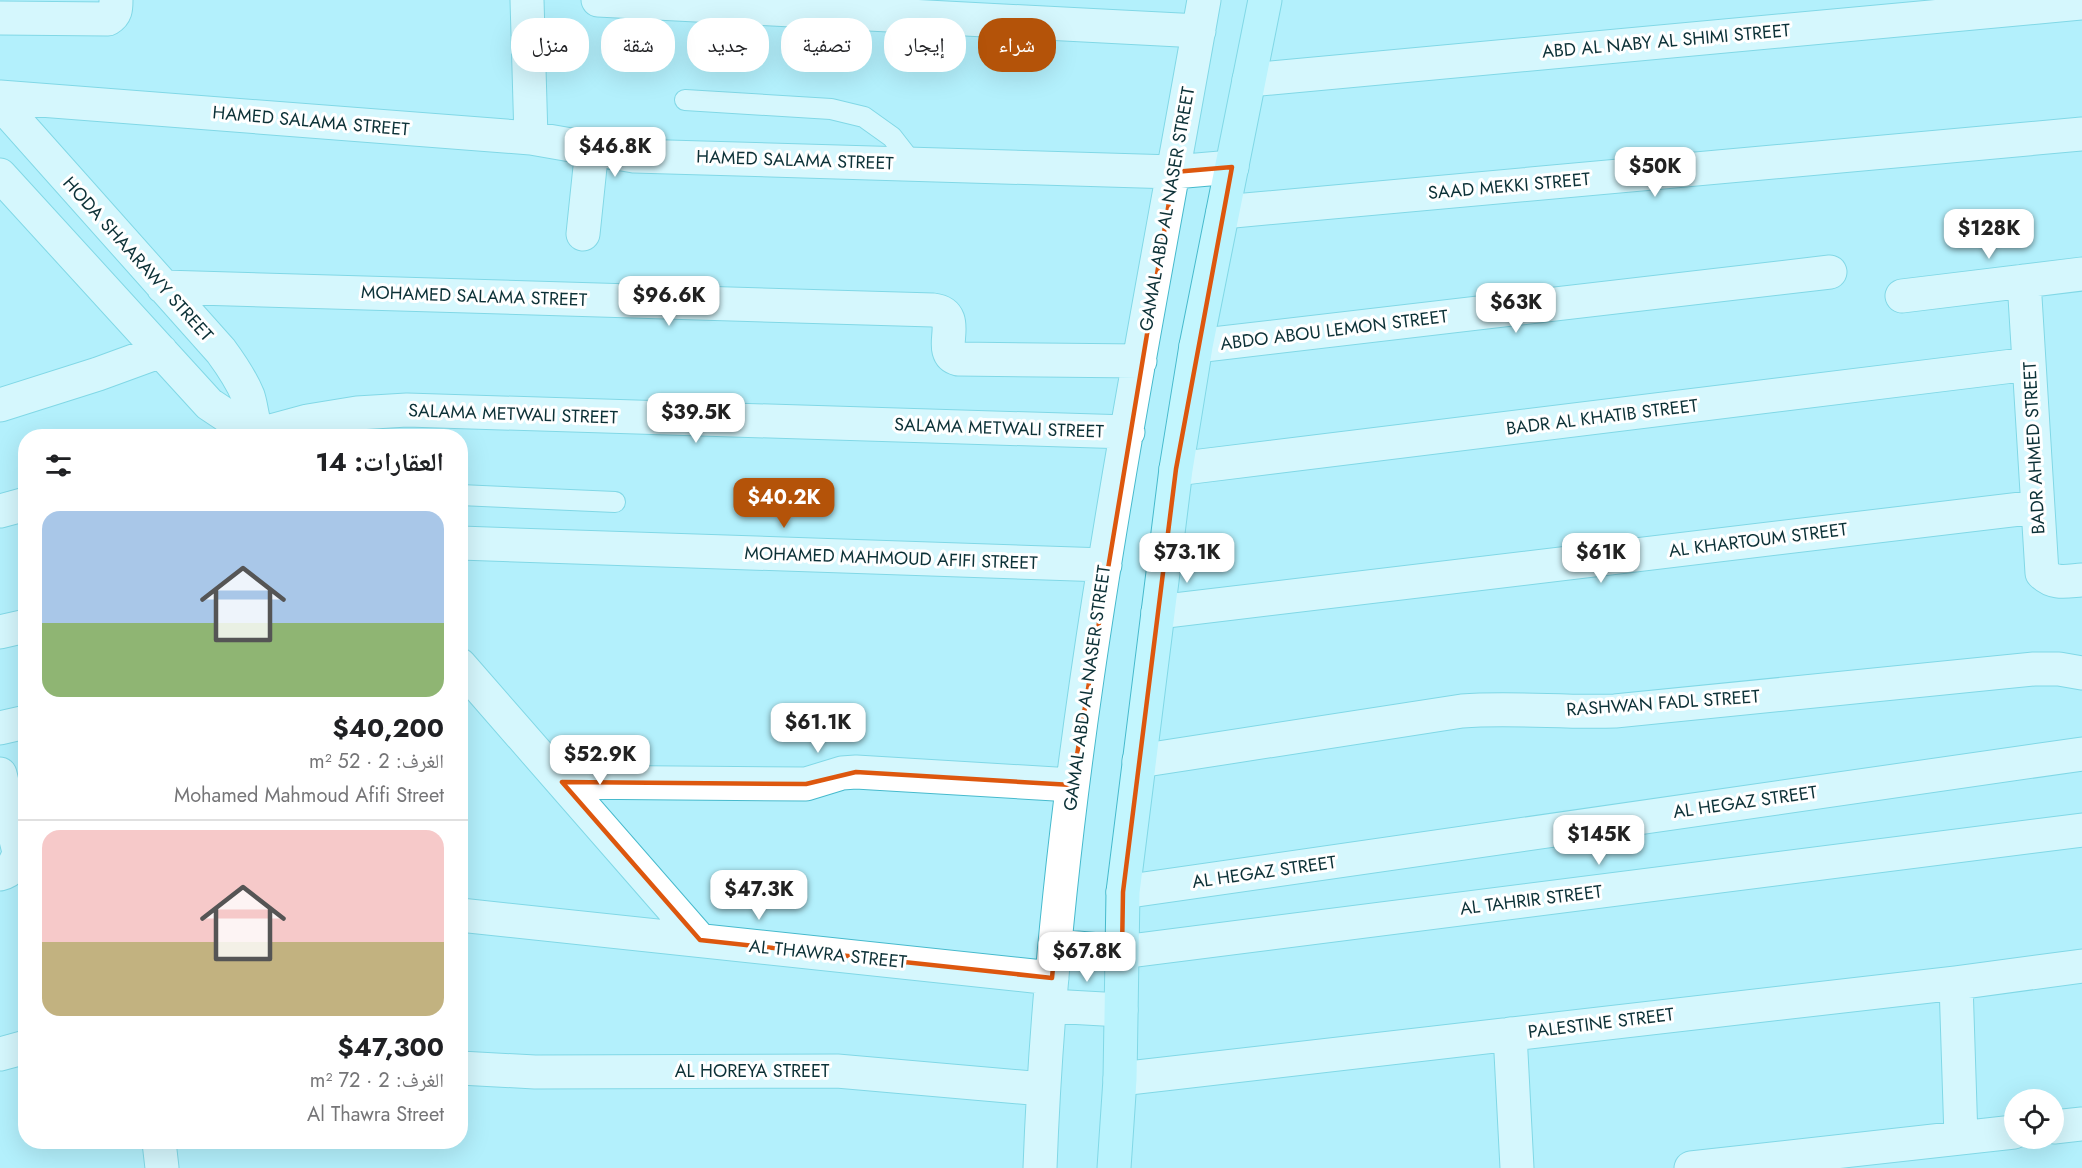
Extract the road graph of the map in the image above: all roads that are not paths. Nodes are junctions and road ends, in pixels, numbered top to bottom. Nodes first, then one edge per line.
1 (116, 0) edge
2 (526, 0) edge
3 (598, 0) edge
4 (1265, 0) edge
5 (2082, 3) edge
6 (1202, 15) edge
7 (0, 18) edge
8 (1249, 80) junction
9 (0, 97) edge
10 (685, 100) dead end
11 (0, 103) edge
12 (2082, 134) edge
13 (531, 138) junction
14 (592, 148) junction
15 (913, 164) junction
16 (1232, 167) junction
17 (1174, 172) junction
18 (0, 175) edge
19 (1223, 212) junction
20 (583, 234) dead end
21 (1830, 272) dead end
22 (2082, 274) edge
23 (2024, 281) junction
24 (163, 287) junction
25 (1902, 296) dead end
26 (1196, 346) junction
27 (160, 351) junction
28 (1140, 362) junction
29 (2029, 364) junction
30 (0, 405) edge
31 (249, 429) edge
32 (256, 429) edge
33 (277, 429) edge
34 (1128, 432) junction
35 (1176, 469) junction
36 (468, 495) edge
37 (615, 502) dead end
38 (18, 506) edge
39 (2037, 507) junction
40 (0, 511) edge
41 (468, 543) edge
42 (1105, 565) junction
43 (2082, 580) edge
44 (1158, 612) junction
45 (18, 628) edge
46 (0, 632) edge
47 (468, 673) edge
48 (2082, 673) edge
49 (18, 724) edge
50 (0, 728) edge
51 (2082, 754) edge
52 (1139, 761) junction
53 (0, 774) edge
54 (562, 782) junction
55 (1072, 785) junction
56 (2082, 830) edge
57 (18, 842) edge
58 (1123, 892) junction
59 (468, 916) edge
60 (700, 940) junction
61 (1056, 946) junction
62 (1122, 952) junction
63 (2082, 966) edge
64 (1956, 983) junction
65 (1051, 992) junction
66 (1121, 1010) junction
67 (1510, 1034) junction
68 (18, 1049) edge
69 (0, 1054) edge
70 (468, 1068) edge
71 (1120, 1079) junction
72 (1043, 1089) junction
73 (2082, 1124) edge
74 (2064, 1126) edge
75 (2004, 1133) edge
76 (1961, 1138) junction
77 (160, 1149) edge
78 (162, 1168) edge
79 (1040, 1168) edge
80 (1114, 1168) edge
81 (1517, 1168) edge
82 (1691, 1168) edge

1 - 7 street
2 - 13 street
3 - 6 street
4 - 8 street
5 - 8 street, ABD AL NABY AL SHIMI STREET
6 - 17 street, GAMAL ABD AL NASER STREET
8 - 16 street
9 - 13 street, HAMED SALAMA STREET
10 - 15 lane
11 - 24 street, HODA SHAARAWY STREET
12 - 19 street, SAAD MEKKI STREET
13 - 14 street, HAMED SALAMA STREET
14 - 15 street, HAMED SALAMA STREET
14 - 20 street
15 - 17 street, HAMED SALAMA STREET
16 - 17 street, HAMED SALAMA STREET
16 - 19 street
17 - 28 street, GAMAL ABD AL NASER STREET
18 - 27 street
19 - 26 street
21 - 26 street, ABDO ABOU LEMON STREET
22 - 23 street
23 - 25 street
23 - 29 street, BADR AHMED STREET
24 - 28 street, MOHAMED SALAMA STREET
24 - 32 street, HODA SHAARAWY STREET
26 - 35 street
27 - 30 street
27 - 31 street
28 - 34 street, GAMAL ABD AL NASER STREET
29 - 35 street, BADR AL KHATIB STREET
29 - 39 street, BADR AHMED STREET
33 - 34 street, SALAMA METWALI STREET
34 - 42 street, GAMAL ABD AL NASER STREET
35 - 44 street
36 - 37 lane
38 - 40 street
39 - 43 street, BADR AHMED STREET
39 - 44 street, AL KHARTOUM STREET
41 - 42 street, MOHAMED MAHMOUD AFIFI STREET
42 - 55 street, GAMAL ABD AL NASER STREET
44 - 52 street
45 - 46 street
47 - 54 street
48 - 52 street, RASHWAN FADL STREET
49 - 50 street
51 - 58 street, AL HEGAZ STREET
52 - 58 street
53 - 57 street
54 - 55 street
54 - 60 street
55 - 61 street, GAMAL ABD AL NASER STREET
56 - 62 street, AL TAHRIR STREET
58 - 62 street
59 - 60 street, AL THAWRA STREET
60 - 65 street, AL THAWRA STREET
61 - 62 street, AL TAHRIR STREET
61 - 65 street, GAMAL ABD AL NASER STREET
62 - 66 street
63 - 64 street, PALESTINE STREET
64 - 67 street, PALESTINE STREET
64 - 76 street
65 - 66 street, AL THAWRA STREET
65 - 72 street, GAMAL ABD AL NASER STREET
66 - 71 street
67 - 71 street, PALESTINE STREET
67 - 81 street
68 - 69 street
70 - 72 street, AL HOREYA STREET
71 - 80 street
72 - 79 street, GAMAL ABD AL NASER STREET
73 - 74 street
75 - 76 street
76 - 82 street
77 - 78 street

